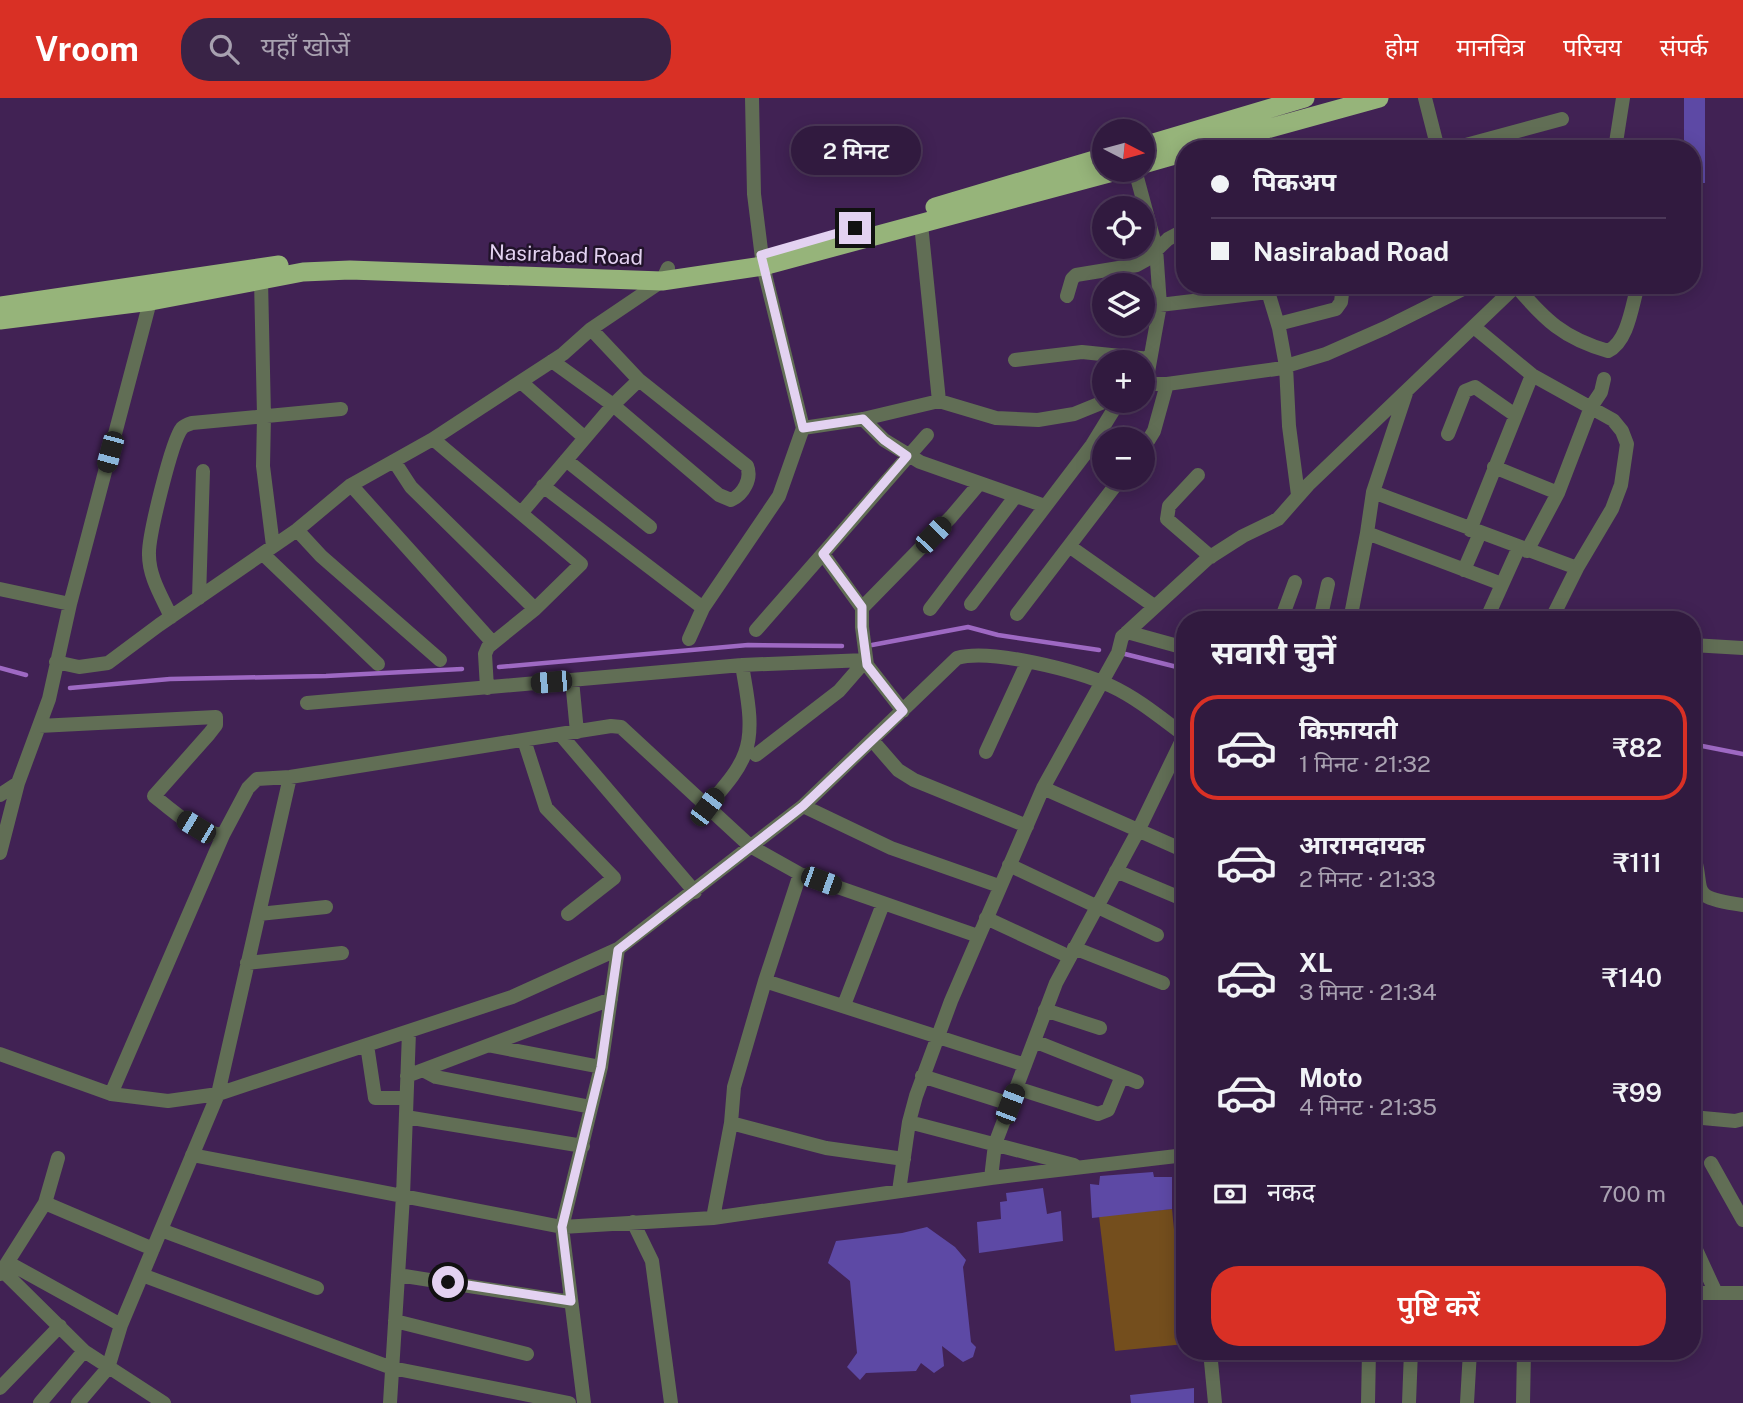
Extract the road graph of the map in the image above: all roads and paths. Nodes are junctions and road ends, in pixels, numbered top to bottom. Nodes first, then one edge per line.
1 (752, 98) edge
2 (1305, 98) edge
3 (1378, 98) edge
4 (1425, 98) edge
5 (1623, 98) edge
6 (1562, 119) dead end
7 (1250, 140) edge
8 (1436, 140) edge
9 (1484, 140) edge
10 (1616, 140) edge
11 (1155, 142) edge
12 (1176, 155) edge
13 (1092, 161) edge
14 (1155, 161) edge
15 (1092, 178) edge
16 (1138, 182) edge
17 (921, 224) junction
18 (1176, 236) edge
19 (1156, 248) junction
20 (762, 260) junction
21 (350, 263) junction
22 (665, 275) junction
23 (261, 280) junction
24 (153, 292) junction
25 (1234, 294) edge
26 (1269, 294) edge
27 (1342, 294) edge
28 (1452, 294) edge
29 (1509, 294) edge
30 (1524, 294) edge
31 (1632, 294) edge
32 (1068, 296) dead end
33 (1160, 305) junction
34 (0, 306) edge
35 (1155, 306) edge
36 (0, 320) edge
37 (1278, 324) junction
38 (1474, 327) junction
39 (592, 330) junction
40 (1152, 350) edge
41 (1092, 353) edge
42 (1015, 360) dead end
43 (552, 361) junction
44 (1286, 366) junction
45 (1532, 375) junction
46 (1604, 379) dead end
47 (639, 380) junction
48 (521, 382) junction
49 (1155, 384) edge
50 (1167, 384) junction
51 (1408, 389) junction
52 (939, 401) junction
53 (613, 405) junction
54 (1092, 407) edge
55 (1591, 407) junction
56 (341, 409) dead end
57 (1112, 413) edge
58 (1515, 415) junction
59 (264, 416) junction
60 (863, 419) junction
61 (1155, 427) edge
62 (803, 428) junction
63 (1448, 434) dead end
64 (927, 435) dead end
65 (585, 438) junction
66 (433, 439) junction
67 (907, 456) junction
68 (566, 460) junction
69 (394, 461) junction
70 (1494, 467) junction
71 (203, 471) dead end
72 (1198, 475) dead end
73 (979, 484) junction
74 (351, 485) junction
75 (543, 485) junction
76 (1112, 490) edge
77 (1373, 492) junction
78 (1558, 493) junction
79 (1298, 495) junction
80 (1015, 497) junction
81 (1045, 506) junction
82 (522, 512) junction
83 (650, 527) dead end
84 (297, 530) junction
85 (1475, 532) junction
86 (1367, 533) junction
87 (1069, 546) junction
88 (1523, 549) junction
89 (268, 550) junction
90 (823, 554) junction
91 (1211, 556) junction
92 (1577, 568) junction
93 (1464, 570) junction
94 (1295, 582) dead end
95 (1328, 584) dead end
96 (1502, 584) junction
97 (0, 589) edge
98 (199, 597) junction
99 (69, 604) junction
100 (971, 604) dead end
101 (1154, 606) junction
102 (862, 607) junction
103 (703, 608) junction
104 (535, 609) junction
105 (930, 609) dead end
106 (1284, 611) edge
107 (1322, 611) edge
108 (1352, 611) edge
109 (1490, 611) edge
110 (1556, 611) edge
111 (1017, 614) dead end
112 (171, 617) junction
113 (757, 630) dead end
114 (1124, 634) junction
115 (689, 639) dead end
116 (1176, 646) edge
117 (1701, 646) edge
118 (1743, 648) edge
119 (489, 649) junction
120 (865, 655) junction
121 (440, 660) dead end
122 (1027, 663) junction
123 (378, 664) dead end
124 (56, 665) junction
125 (743, 665) junction
126 (572, 680) junction
127 (1101, 682) junction
128 (487, 684) junction
129 (307, 703) dead end
130 (903, 711) junction
131 (39, 726) junction
132 (1176, 728) edge
133 (577, 732) junction
134 (559, 734) junction
135 (524, 740) junction
136 (872, 740) junction
137 (986, 752) dead end
138 (1176, 753) edge
139 (756, 755) dead end
140 (290, 777) junction
141 (18, 783) junction
142 (1043, 788) junction
143 (0, 795) edge
144 (803, 806) junction
145 (707, 807) junction
146 (1027, 826) junction
147 (1138, 831) junction
148 (223, 835) junction
149 (750, 846) junction
150 (1176, 847) edge
151 (0, 853) edge
152 (1009, 865) junction
153 (1116, 871) junction
154 (800, 874) junction
155 (999, 886) junction
156 (695, 891) junction
157 (1701, 891) edge
158 (1176, 896) edge
159 (883, 904) junction
160 (1743, 905) edge
161 (326, 907) dead end
162 (1096, 907) junction
163 (259, 914) junction
164 (568, 914) dead end
165 (986, 918) junction
166 (1157, 935) dead end
167 (978, 936) junction
168 (618, 950) junction
169 (1072, 952) junction
170 (342, 953) dead end
171 (247, 963) junction
172 (765, 981) junction
173 (1163, 983) dead end
174 (611, 999) junction
175 (844, 1005) junction
176 (1045, 1010) junction
177 (1100, 1028) dead end
178 (409, 1031) junction
179 (937, 1036) junction
180 (1034, 1041) junction
181 (367, 1045) junction
182 (490, 1046) junction
183 (0, 1054) edge
184 (1025, 1065) junction
185 (601, 1067) junction
186 (423, 1070) junction
187 (407, 1076) junction
188 (922, 1076) junction
189 (1122, 1076) junction
190 (1137, 1082) dead end
191 (1016, 1088) junction
192 (111, 1094) junction
193 (218, 1094) junction
194 (406, 1098) junction
195 (1010, 1104) junction
196 (591, 1107) junction
197 (406, 1117) junction
198 (1701, 1118) edge
199 (1743, 1119) edge
200 (909, 1122) junction
201 (731, 1123) junction
202 (995, 1144) junction
203 (583, 1146) junction
204 (192, 1155) junction
205 (1176, 1155) edge
206 (58, 1158) dead end
207 (904, 1159) junction
208 (1712, 1163) dead end
209 (1082, 1167) junction
210 (991, 1178) junction
211 (899, 1191) junction
212 (403, 1196) junction
213 (45, 1203) junction
214 (713, 1218) junction
215 (1743, 1220) edge
216 (633, 1223) junction
217 (562, 1227) junction
218 (161, 1230) junction
219 (153, 1250) junction
220 (1701, 1260) edge
221 (4, 1269) edge
222 (142, 1275) junction
223 (398, 1275) junction
224 (317, 1287) dead end
225 (1701, 1293) edge
226 (1716, 1293) junction
227 (1743, 1293) edge
228 (571, 1301) junction
229 (395, 1321) junction
230 (121, 1325) junction
231 (60, 1326) junction
232 (84, 1350) junction
233 (527, 1354) dead end
234 (1211, 1360) edge
235 (1369, 1360) edge
236 (1411, 1360) edge
237 (1470, 1360) edge
238 (1524, 1360) edge
239 (108, 1368) junction
240 (392, 1368) junction
241 (0, 1388) edge
242 (40, 1403) edge
243 (78, 1403) edge
244 (164, 1403) edge
245 (390, 1403) edge
246 (569, 1403) edge
247 (584, 1403) edge
248 (671, 1403) edge
249 (1215, 1403) edge
250 (1368, 1403) edge
251 (1409, 1403) edge
252 (1467, 1403) edge
253 (1523, 1403) edge

1 - 20 street
2 - 11 highway
3 - 7 highway
4 - 8 street
5 - 10 street
6 - 9 street
12 - 14 highway
13 - 20 highway, Nasirabad Road
15 - 17 highway, Nasirabad Road
16 - 19 street
17 - 20 highway, Nasirabad Road
17 - 52 street
18 - 19 street
19 - 32 street
19 - 33 street
20 - 22 highway, Nasirabad Road
20 - 62 street
21 - 22 highway, Nasirabad Road
21 - 23 highway, Nasirabad Road
21 - 24 highway, Nasirabad Road
22 - 39 street
23 - 24 highway, Nasirabad Road
23 - 59 street
24 - 34 highway, Nasirabad Road
24 - 36 highway, Nasirabad Road
24 - 99 street
25 - 33 street
26 - 37 street
27 - 37 street
28 - 44 street
29 - 38 street
30 - 31 street
33 - 35 street
33 - 40 street
37 - 44 street
38 - 45 street
38 - 51 street
39 - 43 street
39 - 47 street
41 - 42 street
43 - 48 street
43 - 53 street
44 - 50 street
44 - 79 street
45 - 55 street
45 - 58 street
46 - 55 street
47 - 53 street
47 - 53 street
48 - 65 street
48 - 66 street
49 - 50 street
50 - 61 street
51 - 77 street
51 - 79 street
52 - 54 street
52 - 60 street
53 - 65 street
55 - 78 street
55 - 92 street
56 - 59 street
57 - 81 street
58 - 63 street
58 - 70 street
59 - 89 street
59 - 112 street
60 - 62 street
60 - 67 street
62 - 103 street
64 - 67 street
65 - 68 street
66 - 69 street
66 - 82 street
67 - 73 street
67 - 90 street
68 - 75 street
68 - 83 street
69 - 74 street
69 - 104 street
70 - 78 street
70 - 85 street
71 - 98 street
72 - 91 street
73 - 80 street
73 - 102 street
74 - 84 street
74 - 119 street
75 - 82 street
75 - 103 street
76 - 87 street
77 - 85 street
77 - 86 street
78 - 88 street
79 - 91 street
80 - 81 street
80 - 105 street
81 - 100 street
82 - 104 street
84 - 89 street
84 - 121 street
85 - 88 street
85 - 93 street
86 - 93 street
86 - 108 street
87 - 101 street
87 - 111 street
88 - 92 street
88 - 96 street
89 - 98 street
89 - 123 street
90 - 102 street
90 - 113 street
91 - 101 street
92 - 110 street
93 - 96 street
94 - 106 street
95 - 107 street
96 - 109 street
97 - 99 street
98 - 112 street
99 - 124 street
101 - 114 street
102 - 120 street
103 - 115 street
104 - 119 street
112 - 124 street
114 - 116 street
114 - 127 street
117 - 118 street
119 - 128 street
120 - 125 street
120 - 130 street
120 - 139 street
122 - 127 street
122 - 130 street
122 - 137 street
124 - 131 street
125 - 126 street
125 - 145 street
126 - 128 street
126 - 133 street
127 - 132 street
127 - 142 street
128 - 129 street
130 - 136 street
131 - 141 street
131 - 148 street
133 - 134 street
133 - 145 street
134 - 135 street
134 - 156 street
135 - 140 street
135 - 164 street
136 - 144 street
136 - 146 street
138 - 147 street
140 - 148 street
140 - 163 street
141 - 143 street
141 - 151 street
142 - 146 street
142 - 147 street
144 - 149 street
144 - 155 street
145 - 149 street
146 - 152 street
147 - 150 street
147 - 153 street
148 - 192 street
149 - 154 street
149 - 156 street
152 - 155 street
152 - 162 street
153 - 158 street
153 - 162 street
154 - 159 street
154 - 172 street
155 - 165 street
156 - 168 street
157 - 160 street
159 - 167 street
159 - 175 street
161 - 163 street
162 - 166 street
162 - 169 street
163 - 171 street
165 - 167 street
165 - 169 street
167 - 179 street
168 - 174 street
168 - 178 street
169 - 173 street
169 - 176 street
170 - 171 street
171 - 193 street
172 - 175 street
172 - 201 street
174 - 182 street
174 - 185 street
175 - 179 street
176 - 177 street
176 - 180 street
178 - 181 street
178 - 187 street
179 - 184 street
179 - 188 street
180 - 184 street
180 - 189 street
181 - 193 street
181 - 194 street
182 - 185 street
182 - 186 street
183 - 192 street
184 - 191 street
185 - 196 street
186 - 187 street
186 - 196 street
187 - 194 street
188 - 195 street
188 - 200 street
189 - 190 street
189 - 191 street
191 - 195 street
192 - 193 street
193 - 204 street
194 - 197 street
195 - 202 street
196 - 203 street
197 - 203 street
197 - 212 street
198 - 199 street
200 - 202 street
200 - 207 street
201 - 207 street
201 - 214 street
202 - 209 street
202 - 210 street
203 - 217 street
204 - 212 street
204 - 218 street
205 - 209 street
206 - 213 street
207 - 211 street
208 - 215 street
209 - 210 street
210 - 211 street
211 - 214 street
212 - 217 street
212 - 223 street
213 - 219 street
213 - 221 street
214 - 216 street
216 - 217 street
216 - 248 street
217 - 228 street
218 - 219 street
218 - 224 street
219 - 222 street
220 - 226 street
221 - 230 street
221 - 231 street
222 - 230 street
222 - 240 street
223 - 228 street
223 - 229 street
225 - 226 street
226 - 227 street
228 - 247 street
229 - 233 street
229 - 240 street
230 - 239 street
231 - 232 street
231 - 241 street
232 - 239 street
232 - 242 street
234 - 249 street
235 - 250 street
236 - 251 street
237 - 252 street
238 - 253 street
239 - 243 street
239 - 244 street
240 - 245 street
240 - 246 street

